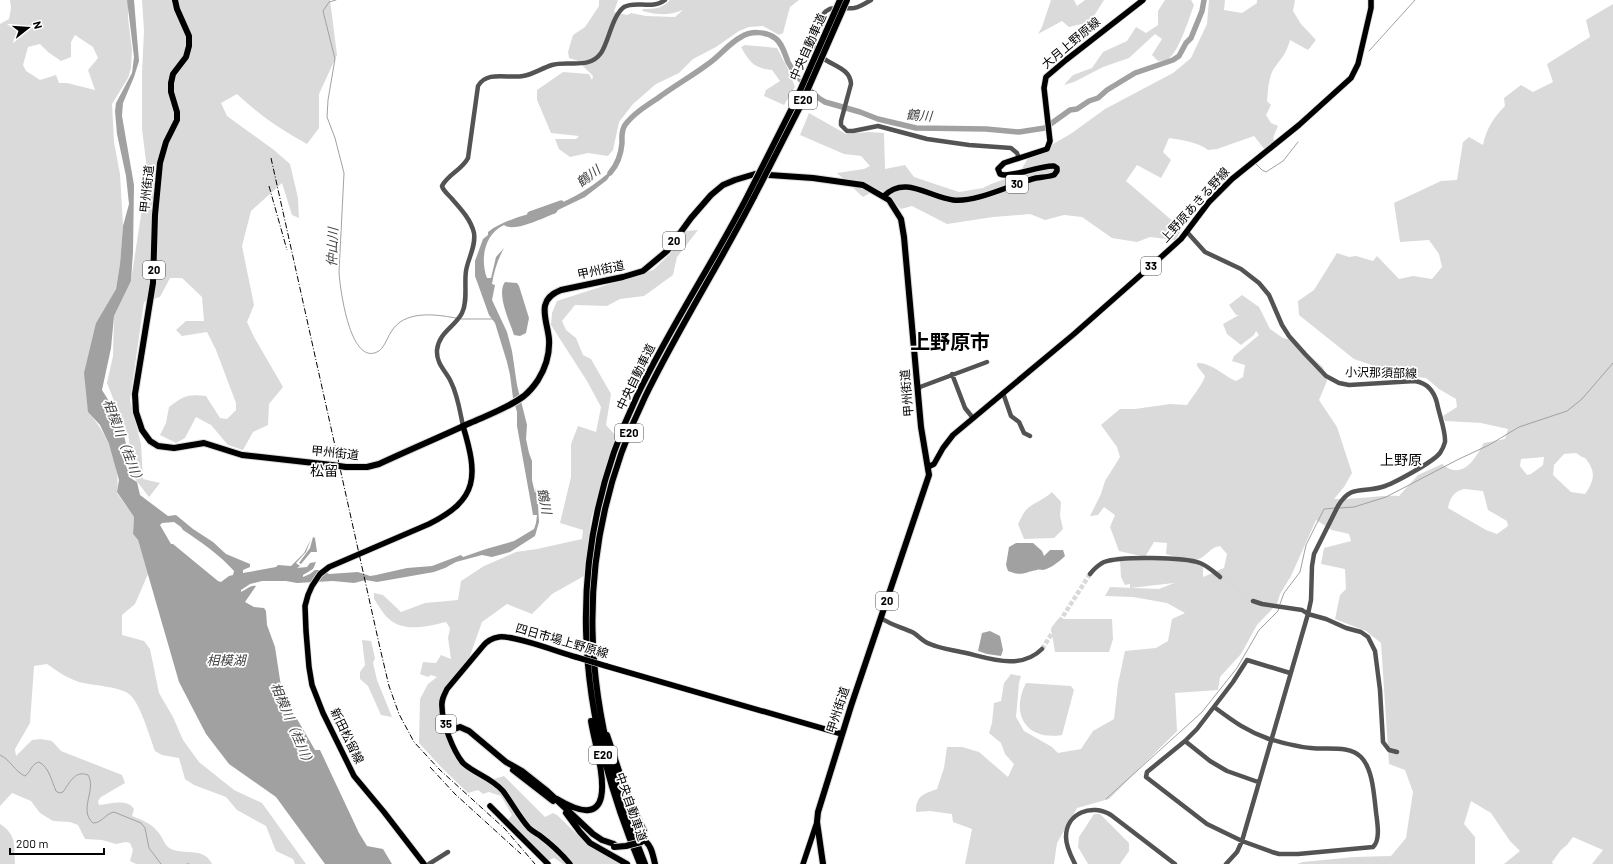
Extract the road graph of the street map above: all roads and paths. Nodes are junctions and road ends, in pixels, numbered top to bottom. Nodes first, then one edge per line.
1 (175, 0) edge
2 (665, 0) edge
3 (840, 0) edge
4 (847, 0) edge
5 (871, 0) edge
6 (1143, 0) edge
7 (1371, 0) edge
8 (1020, 158) junction
9 (751, 196) junction
10 (884, 196) junction
11 (1187, 232) junction
12 (987, 362) dead end
13 (952, 374) junction
14 (918, 390) junction
15 (1003, 394) junction
16 (973, 418) junction
17 (463, 426) junction
18 (1030, 436) dead end
19 (928, 467) junction
20 (1090, 574) tunnel mouth
21 (1220, 577) tunnel mouth
22 (1254, 601) tunnel mouth
23 (1308, 614) junction
24 (881, 618) junction
25 (586, 641) junction
26 (1042, 649) tunnel mouth
27 (1290, 673) junction
28 (597, 695) junction
29 (1214, 707) junction
30 (448, 731) junction
31 (842, 734) junction
32 (1271, 739) junction
33 (1185, 741) junction
34 (1397, 752) dead end
35 (1258, 782) junction
36 (557, 800) junction
37 (490, 806) dead end
38 (566, 813) junction
39 (817, 822) junction
40 (642, 840) junction
41 (1242, 841) junction
42 (614, 845) junction
43 (448, 852) dead end
44 (424, 864) edge
45 (428, 864) edge
46 (548, 864) edge
47 (570, 864) edge
48 (627, 864) edge
49 (640, 864) edge
50 (645, 864) edge
51 (655, 864) edge
52 (802, 864) edge
53 (823, 864) edge
54 (1075, 864) edge
55 (1175, 864) edge
56 (1226, 864) edge

1 - 17 highway, 甲州街道 / 20, bridge
2 - 17 street
3 - 9 highway, 中央自動車道 / E20, bridge
4 - 9 highway, 中央自動車道 / E20, bridge
5 - 8 street
6 - 8 main road, 大月上野原線 / 30
7 - 11 main road, 上野原あきる野線 / 33
8 - 10 main road, 大月上野原線 / 30
9 - 25 highway, 中央自動車道 / E20
9 - 28 highway, 中央自動車道 / E20
10 - 14 highway, 甲州街道 / 20
10 - 17 highway, 甲州街道 / 20
11 - 15 main road, 上野原あきる野線 / 33
11 - 23 street, 小沢那須部線
12 - 13 street
13 - 14 street
13 - 16 street
14 - 19 highway, 甲州街道 / 20
15 - 16 main road, 上野原あきる野線 / 33
15 - 18 street
16 - 19 main road, 上野原あきる野線 / 33
17 - 44 main road, 新田松留線
19 - 24 highway, 甲州街道 / 20
20 - 21 street
22 - 23 street
23 - 27 street, 小沢那須部線
23 - 34 street
24 - 26 street
24 - 31 highway, 甲州街道 / 20
25 - 36 highway
25 - 49 highway, 中央自動車道 / E20
27 - 29 street
27 - 32 street, 小沢那須部線
28 - 40 highway
28 - 50 highway, 中央自動車道 / E20
29 - 32 street
29 - 33 street
30 - 31 main road, 四日市場上野原線 / 35, bridge
30 - 36 highway
30 - 38 highway
30 - 47 main road, 四日市場上野原線 / 35
31 - 39 highway, 甲州街道 / 20
32 - 35 street, 小沢那須部線
32 - 41 street
33 - 35 street
33 - 41 street
35 - 41 street, 小沢那須部線
36 - 42 highway
37 - 46 main road
38 - 42 highway
38 - 48 highway
39 - 52 main road
39 - 53 highway, 甲州街道 / 20
40 - 42 highway, bridge
40 - 51 highway
41 - 56 street, 小沢那須部線
43 - 45 street
54 - 55 street

